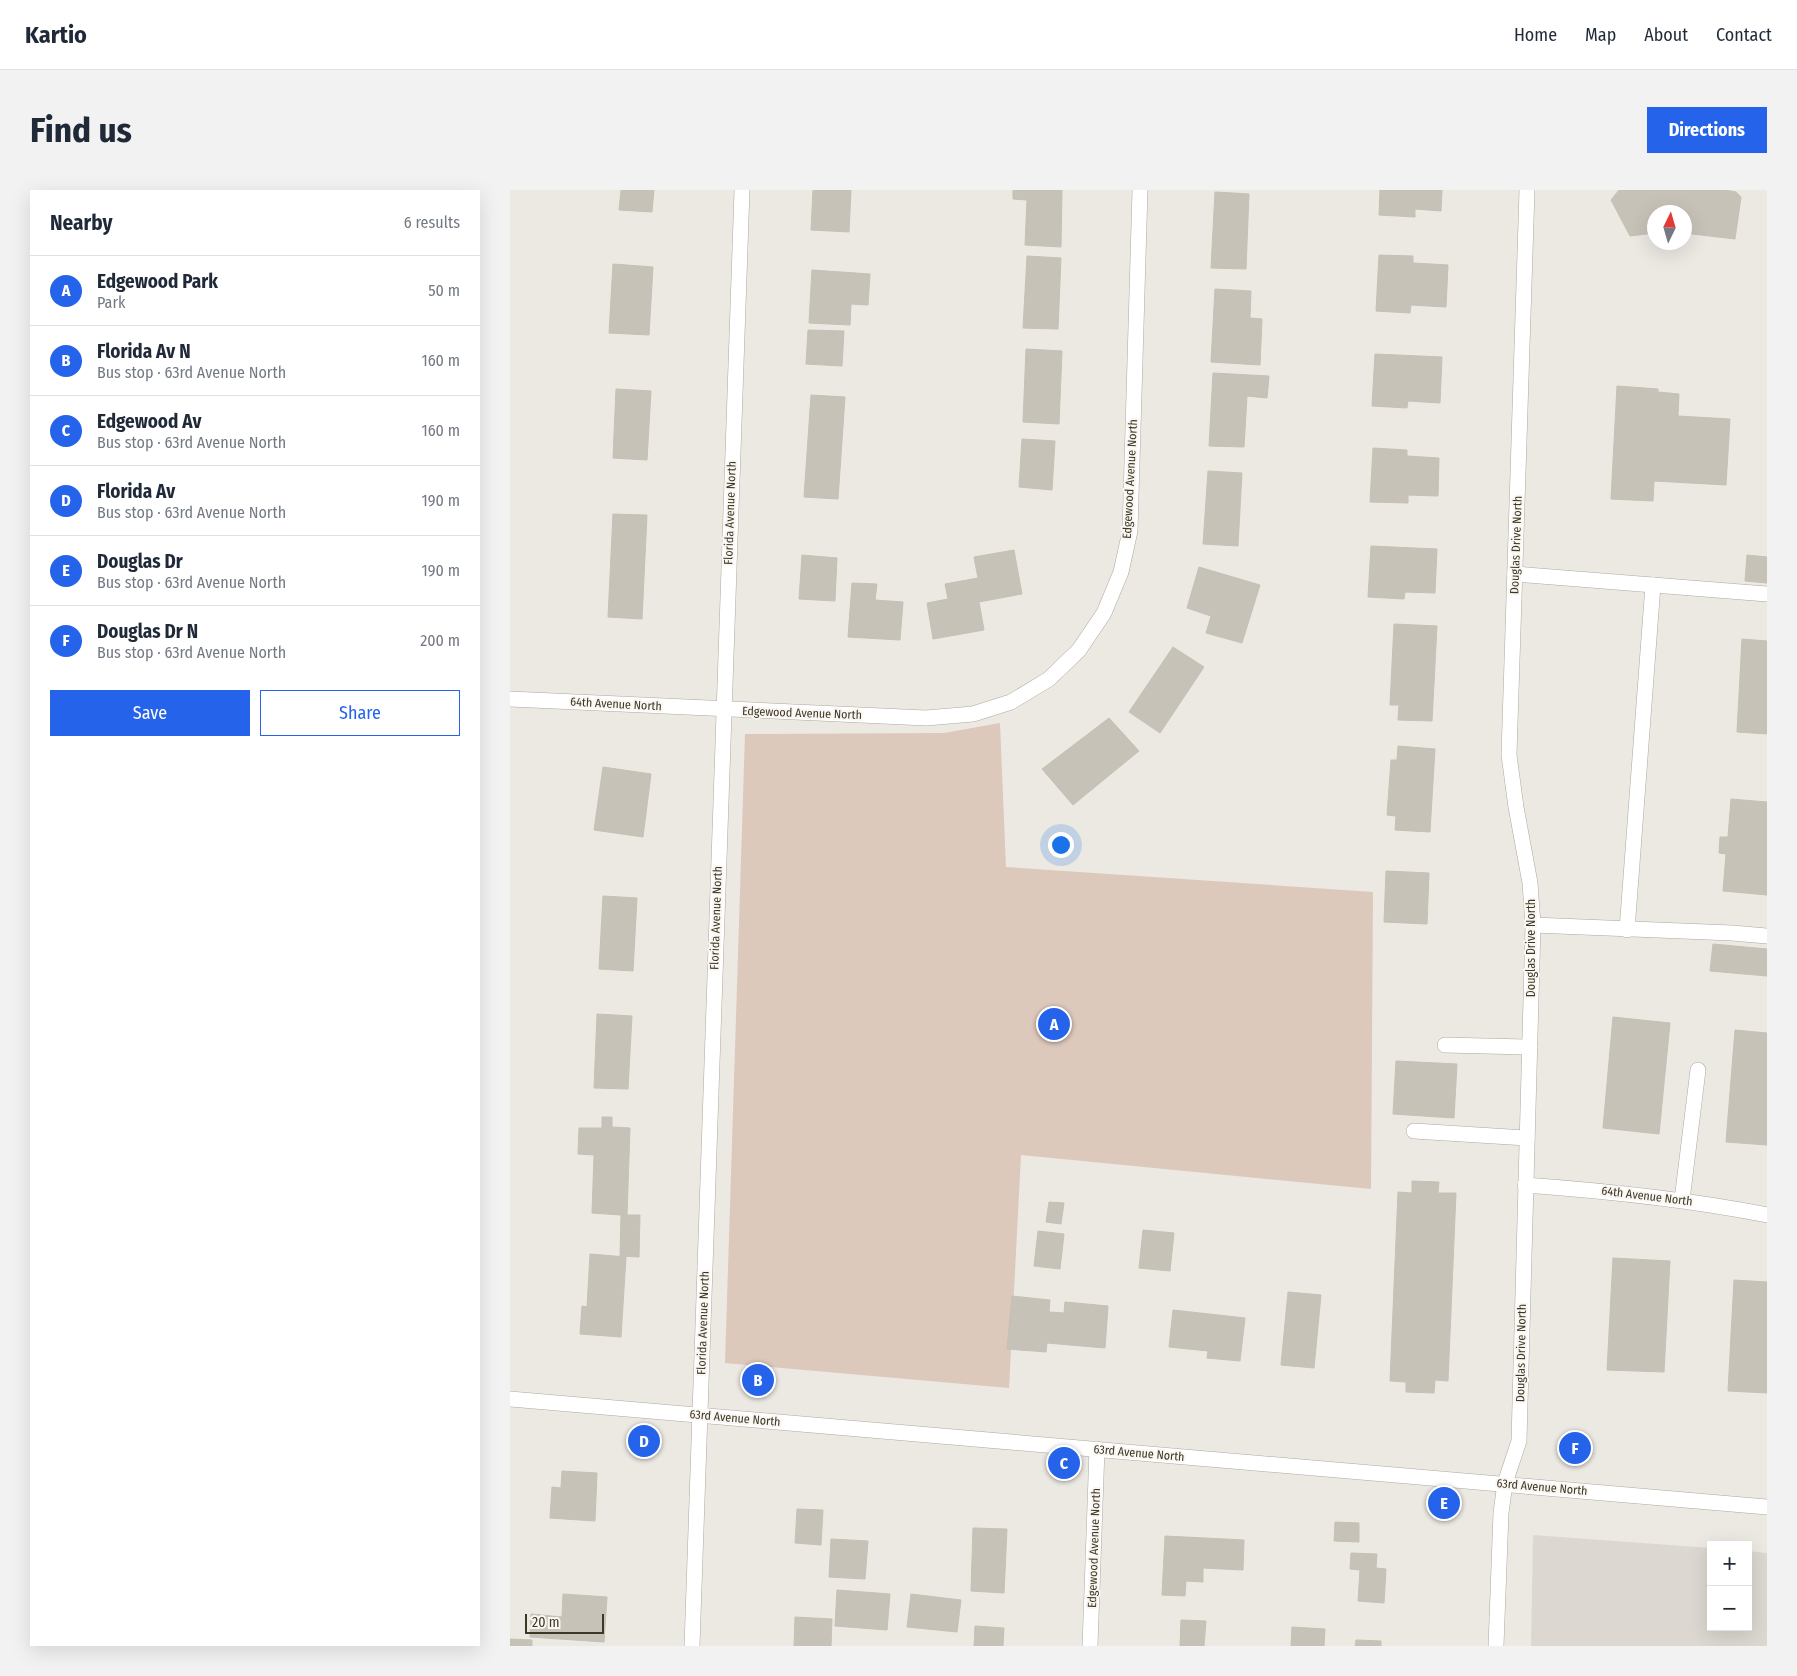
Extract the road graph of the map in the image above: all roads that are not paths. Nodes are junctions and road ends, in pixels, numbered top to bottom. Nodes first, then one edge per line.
1 (742, 190) edge
2 (1140, 190) edge
3 (1526, 190) edge
4 (1515, 574) junction
5 (1653, 585) junction
6 (1767, 594) edge
7 (510, 699) edge
8 (722, 709) junction
9 (1533, 925) junction
10 (1627, 930) junction
11 (1767, 936) edge
12 (1445, 1045) dead end
13 (1530, 1047) junction
14 (1698, 1070) dead end
15 (1414, 1131) dead end
16 (1527, 1138) junction
17 (1525, 1185) junction
18 (1682, 1200) junction
19 (1767, 1215) edge
20 (510, 1399) edge
21 (699, 1415) junction
22 (1097, 1449) junction
23 (1505, 1483) junction
24 (1767, 1507) edge
25 (692, 1646) edge
26 (1090, 1646) edge
27 (1496, 1646) edge

1 - 8 street, Florida Avenue North
2 - 8 street, Edgewood Avenue North
3 - 4 street, Douglas Drive North
4 - 5 street
4 - 9 street, Douglas Drive North
5 - 6 street
5 - 10 street
7 - 8 street, 64th Avenue North
8 - 21 street, Florida Avenue North
9 - 10 street
9 - 13 street, Douglas Drive North
10 - 11 street
12 - 13 street
13 - 16 street, Douglas Drive North
14 - 18 street
15 - 16 street
16 - 17 street, Douglas Drive North
17 - 18 street, 64th Avenue North
17 - 23 street, Douglas Drive North
18 - 19 street, 64th Avenue North
20 - 21 street, 63rd Avenue North
21 - 22 street, 63rd Avenue North
21 - 25 street, Florida Avenue North
22 - 23 street, 63rd Avenue North
22 - 26 street, Edgewood Avenue North
23 - 24 street, 63rd Avenue North
23 - 27 street, Douglas Drive North

